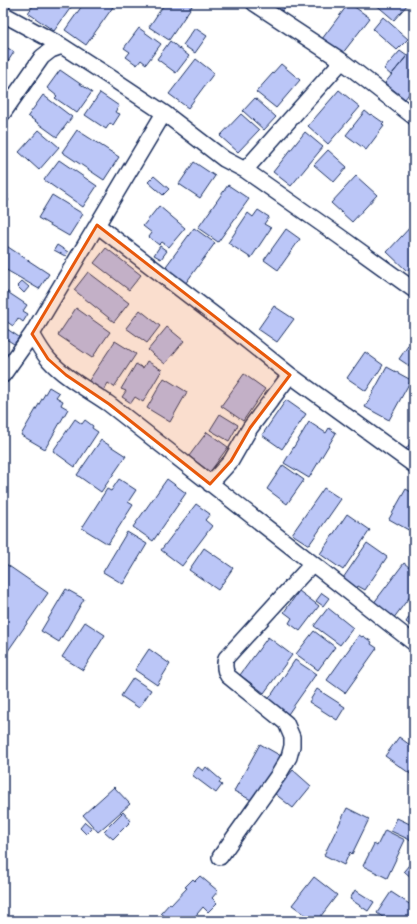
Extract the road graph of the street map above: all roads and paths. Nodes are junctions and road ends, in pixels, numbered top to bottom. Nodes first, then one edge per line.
1 (254, 3) edge
2 (3, 14) edge
3 (62, 46) junction
4 (342, 61) junction
5 (164, 113) junction
6 (3, 114) edge
7 (414, 117) edge
8 (245, 170) junction
9 (97, 225) junction
10 (414, 290) edge
11 (32, 334) junction
12 (3, 375) edge
13 (290, 375) junction
14 (414, 465) edge
15 (210, 484) junction
16 (312, 564) junction
17 (414, 643) edge
18 (220, 857) dead end

1 - 4 street
2 - 3 street
3 - 5 street
3 - 6 street
4 - 7 street
4 - 8 street
5 - 8 street
5 - 9 street
8 - 10 street
9 - 11 street
9 - 13 street
11 - 12 street
11 - 15 street
13 - 14 street
13 - 15 street
15 - 16 street
16 - 17 street
16 - 18 street

